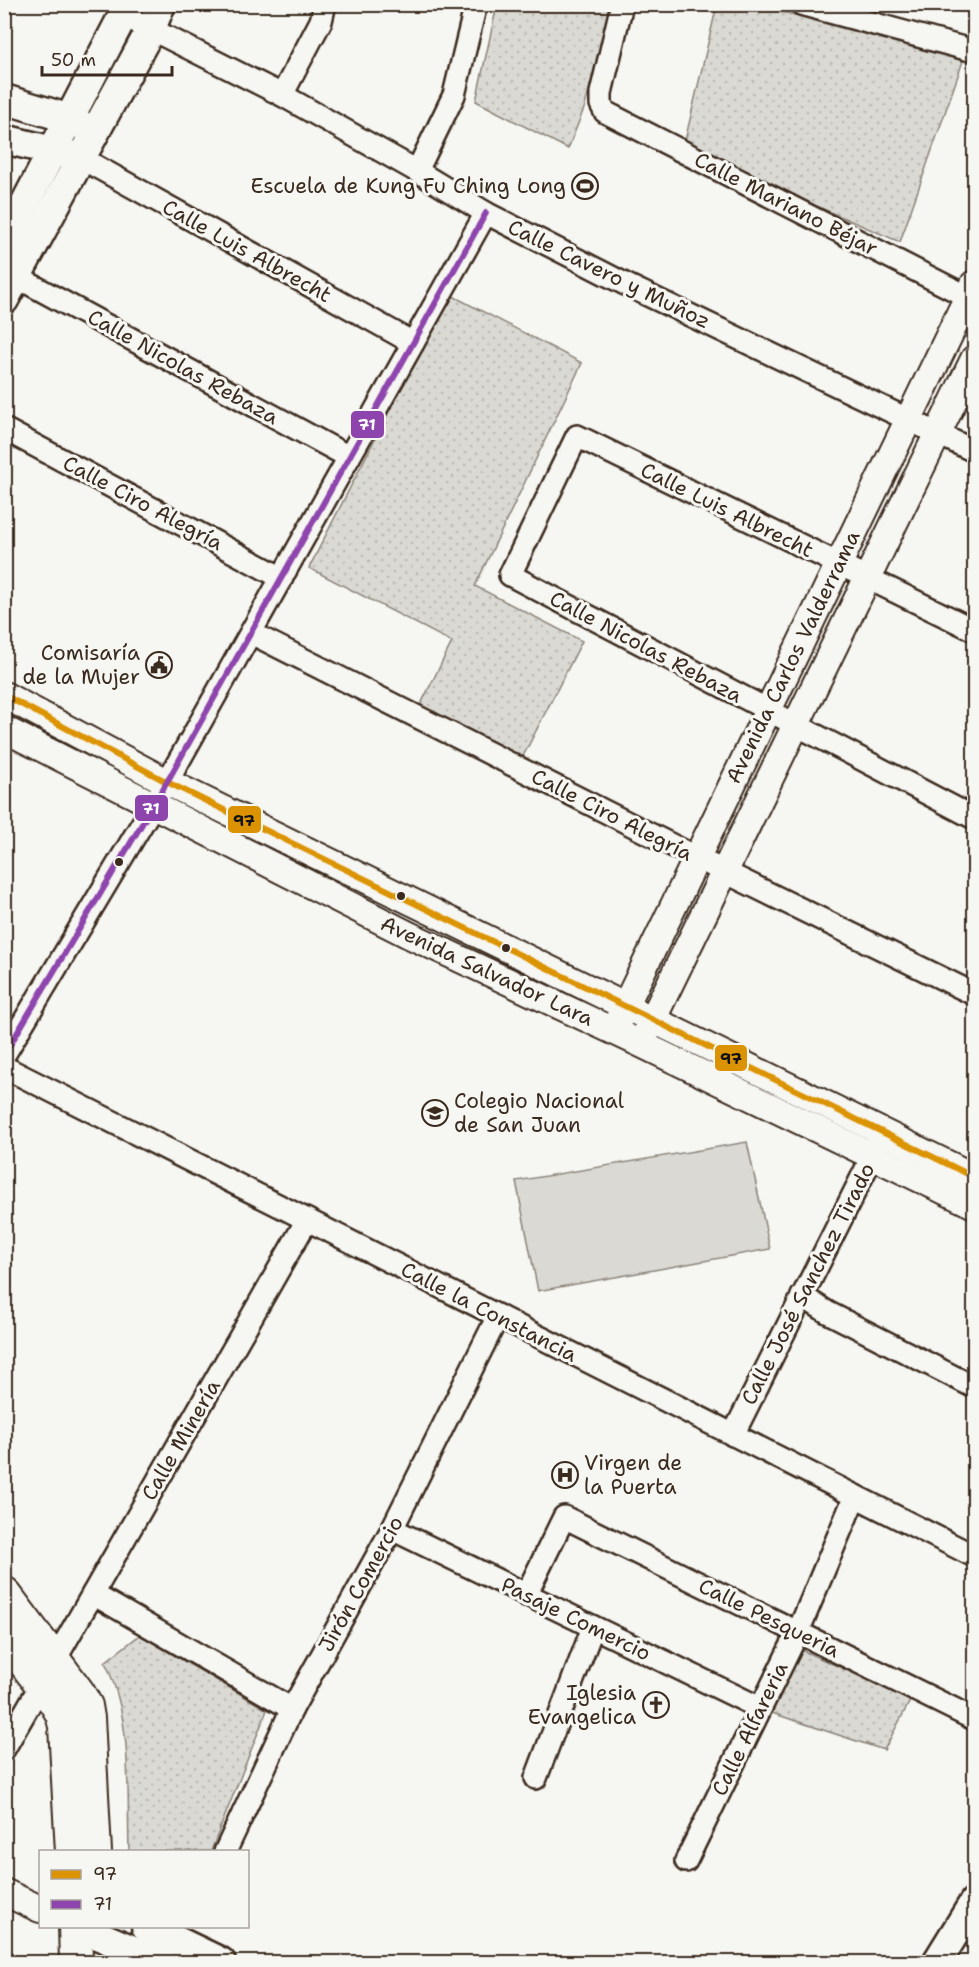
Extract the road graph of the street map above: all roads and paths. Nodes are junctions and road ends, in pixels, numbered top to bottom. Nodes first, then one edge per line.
1 (325, 4) edge
2 (476, 4) edge
3 (622, 4) edge
4 (801, 4) edge
5 (127, 10) edge
6 (156, 17) edge
7 (975, 51) edge
8 (282, 95) junction
9 (4, 99) edge
10 (70, 119) junction
11 (95, 132) junction
12 (4, 141) edge
13 (53, 151) junction
14 (81, 158) junction
15 (417, 171) junction
16 (27, 202) junction
17 (486, 213) junction
18 (4, 244) edge
19 (11, 288) edge
20 (973, 294) edge
21 (413, 343) junction
22 (975, 359) edge
23 (908, 419) junction
24 (4, 429) edge
25 (938, 434) junction
26 (975, 451) edge
27 (350, 457) junction
28 (838, 564) junction
29 (510, 575) joint
30 (282, 578) junction
31 (867, 578) junction
32 (975, 630) edge
33 (251, 633) junction
34 (4, 695) edge
35 (767, 711) junction
36 (796, 725) junction
37 (4, 729) edge
38 (167, 783) junction
39 (153, 806) junction
40 (975, 818) edge
41 (696, 857) junction
42 (725, 872) junction
43 (422, 907) junction
44 (408, 935) junction
45 (975, 994) edge
46 (625, 1006) junction
47 (653, 1019) junction
48 (613, 1031) junction
49 (641, 1044) junction
50 (4, 1055) edge
51 (4, 1067) edge
52 (879, 1144) junction
53 (975, 1177) edge
54 (975, 1205) edge
55 (307, 1220) junction
56 (802, 1296) junction
57 (498, 1316) junction
58 (975, 1387) edge
59 (733, 1435) junction
60 (855, 1496) junction
61 (392, 1529) junction
62 (975, 1556) edge
63 (4, 1593) edge
64 (93, 1594) junction
65 (526, 1595) junction
66 (593, 1627) junction
67 (798, 1632) junction
68 (4, 1636) edge
69 (48, 1672) junction
70 (760, 1708) junction
71 (292, 1709) junction
72 (975, 1719) edge
73 (4, 1749) edge
74 (536, 1778) dead end
75 (72, 1850) edge
76 (95, 1850) edge
77 (225, 1850) edge
78 (686, 1861) dead end
79 (4, 1892) edge
80 (975, 1902) edge
81 (39, 1909) edge
82 (150, 1928) edge
83 (88, 1935) edge
84 (178, 1944) edge
85 (76, 1962) edge
86 (221, 1962) edge
87 (938, 1962) edge

1 - 8 street
2 - 15 street
3 - 20 street, Calle Mariano Béjar
4 - 7 street
5 - 6 street, Calle Cavero y Muñoz
5 - 10 main road
6 - 8 street, Calle Cavero y Muñoz
6 - 11 main road
8 - 15 street, Calle Cavero y Muñoz
9 - 10 main road
10 - 11 main road
10 - 13 main road
11 - 14 main road
12 - 13 main road
12 - 16 main road
13 - 14 main road
13 - 16 main road
14 - 19 main road
14 - 21 street, Calle Luis Albrecht
15 - 17 street, Calle Cavero y Muñoz
16 - 18 main road
17 - 21 street
17 - 23 street, Calle Cavero y Muñoz
19 - 27 street, Calle Nicolas Rebaza
20 - 23 street, Avenida Carlos Valderrama
21 - 27 street
22 - 25 street, Avenida Carlos Valderrama
23 - 25 street, Calle Cavero y Muñoz
23 - 28 street, Avenida Carlos Valderrama
24 - 30 street, Calle Ciro Alegría
25 - 26 street, Calle Cavero y Muñoz
25 - 31 street, Avenida Carlos Valderrama
27 - 30 street
28 - 29 street, Calle Luis Albrecht
28 - 31 street, Calle Luis Albrecht
28 - 35 street, Avenida Carlos Valderrama
29 - 35 street, Calle Nicolas Rebaza
30 - 33 street
31 - 32 street, Calle Luis Albrecht
31 - 36 street, Avenida Carlos Valderrama
33 - 38 street
33 - 41 street, Calle Ciro Alegría
34 - 38 street, Avenida Salvador Lara
35 - 36 street, Calle Nicolas Rebaza
35 - 41 street, Avenida Carlos Valderrama
36 - 40 street, Calle Nicolas Rebaza
36 - 42 street, Avenida Carlos Valderrama
37 - 39 street, Avenida Salvador Lara
38 - 39 street
38 - 43 street, Avenida Salvador Lara
39 - 44 street, Avenida Salvador Lara
39 - 50 street
41 - 42 street, Calle Ciro Alegría
41 - 46 street, Avenida Carlos Valderrama
42 - 45 street, Calle Ciro Alegría
42 - 47 street, Avenida Carlos Valderrama
43 - 44 street
43 - 46 street, Avenida Salvador Lara
44 - 48 street, Avenida Salvador Lara
46 - 47 street, Avenida Salvador Lara
46 - 48 street, Avenida Carlos Valderrama
47 - 49 street, Avenida Carlos Valderrama
47 - 52 street, Avenida Salvador Lara
48 - 49 street, Avenida Salvador Lara
49 - 52 street, Avenida Salvador Lara
51 - 55 street, Calle la Constancia
52 - 53 street, Avenida Salvador Lara
52 - 54 street, Avenida Salvador Lara
52 - 56 street, Calle José Sanchez Tirado
55 - 57 street, Calle la Constancia
55 - 64 street, Calle Minería
56 - 58 street
56 - 59 street, Calle José Sanchez Tirado
57 - 59 street, Calle la Constancia
57 - 61 street, Jirón Comercio
59 - 60 street, Calle la Constancia
60 - 62 street, Calle la Constancia
60 - 67 street, Calle Alfareria
61 - 65 street, Pasaje Comercio
61 - 71 street, Jirón Comercio
63 - 69 main road
64 - 69 street, Calle Minería
64 - 71 street
65 - 66 street, Pasaje Comercio
65 - 67 street, Calle Pesqueria
66 - 70 street, Pasaje Comercio
66 - 74 street
67 - 70 street, Calle Alfareria
67 - 72 street, Calle Pesqueria
68 - 69 main road
69 - 73 street, Calle Minería
69 - 75 main road
69 - 76 main road
70 - 78 street, Calle Alfareria
71 - 77 street, Jirón Comercio
79 - 81 street
80 - 87 main road
82 - 84 main road
83 - 84 main road
83 - 85 main road
84 - 86 main road

